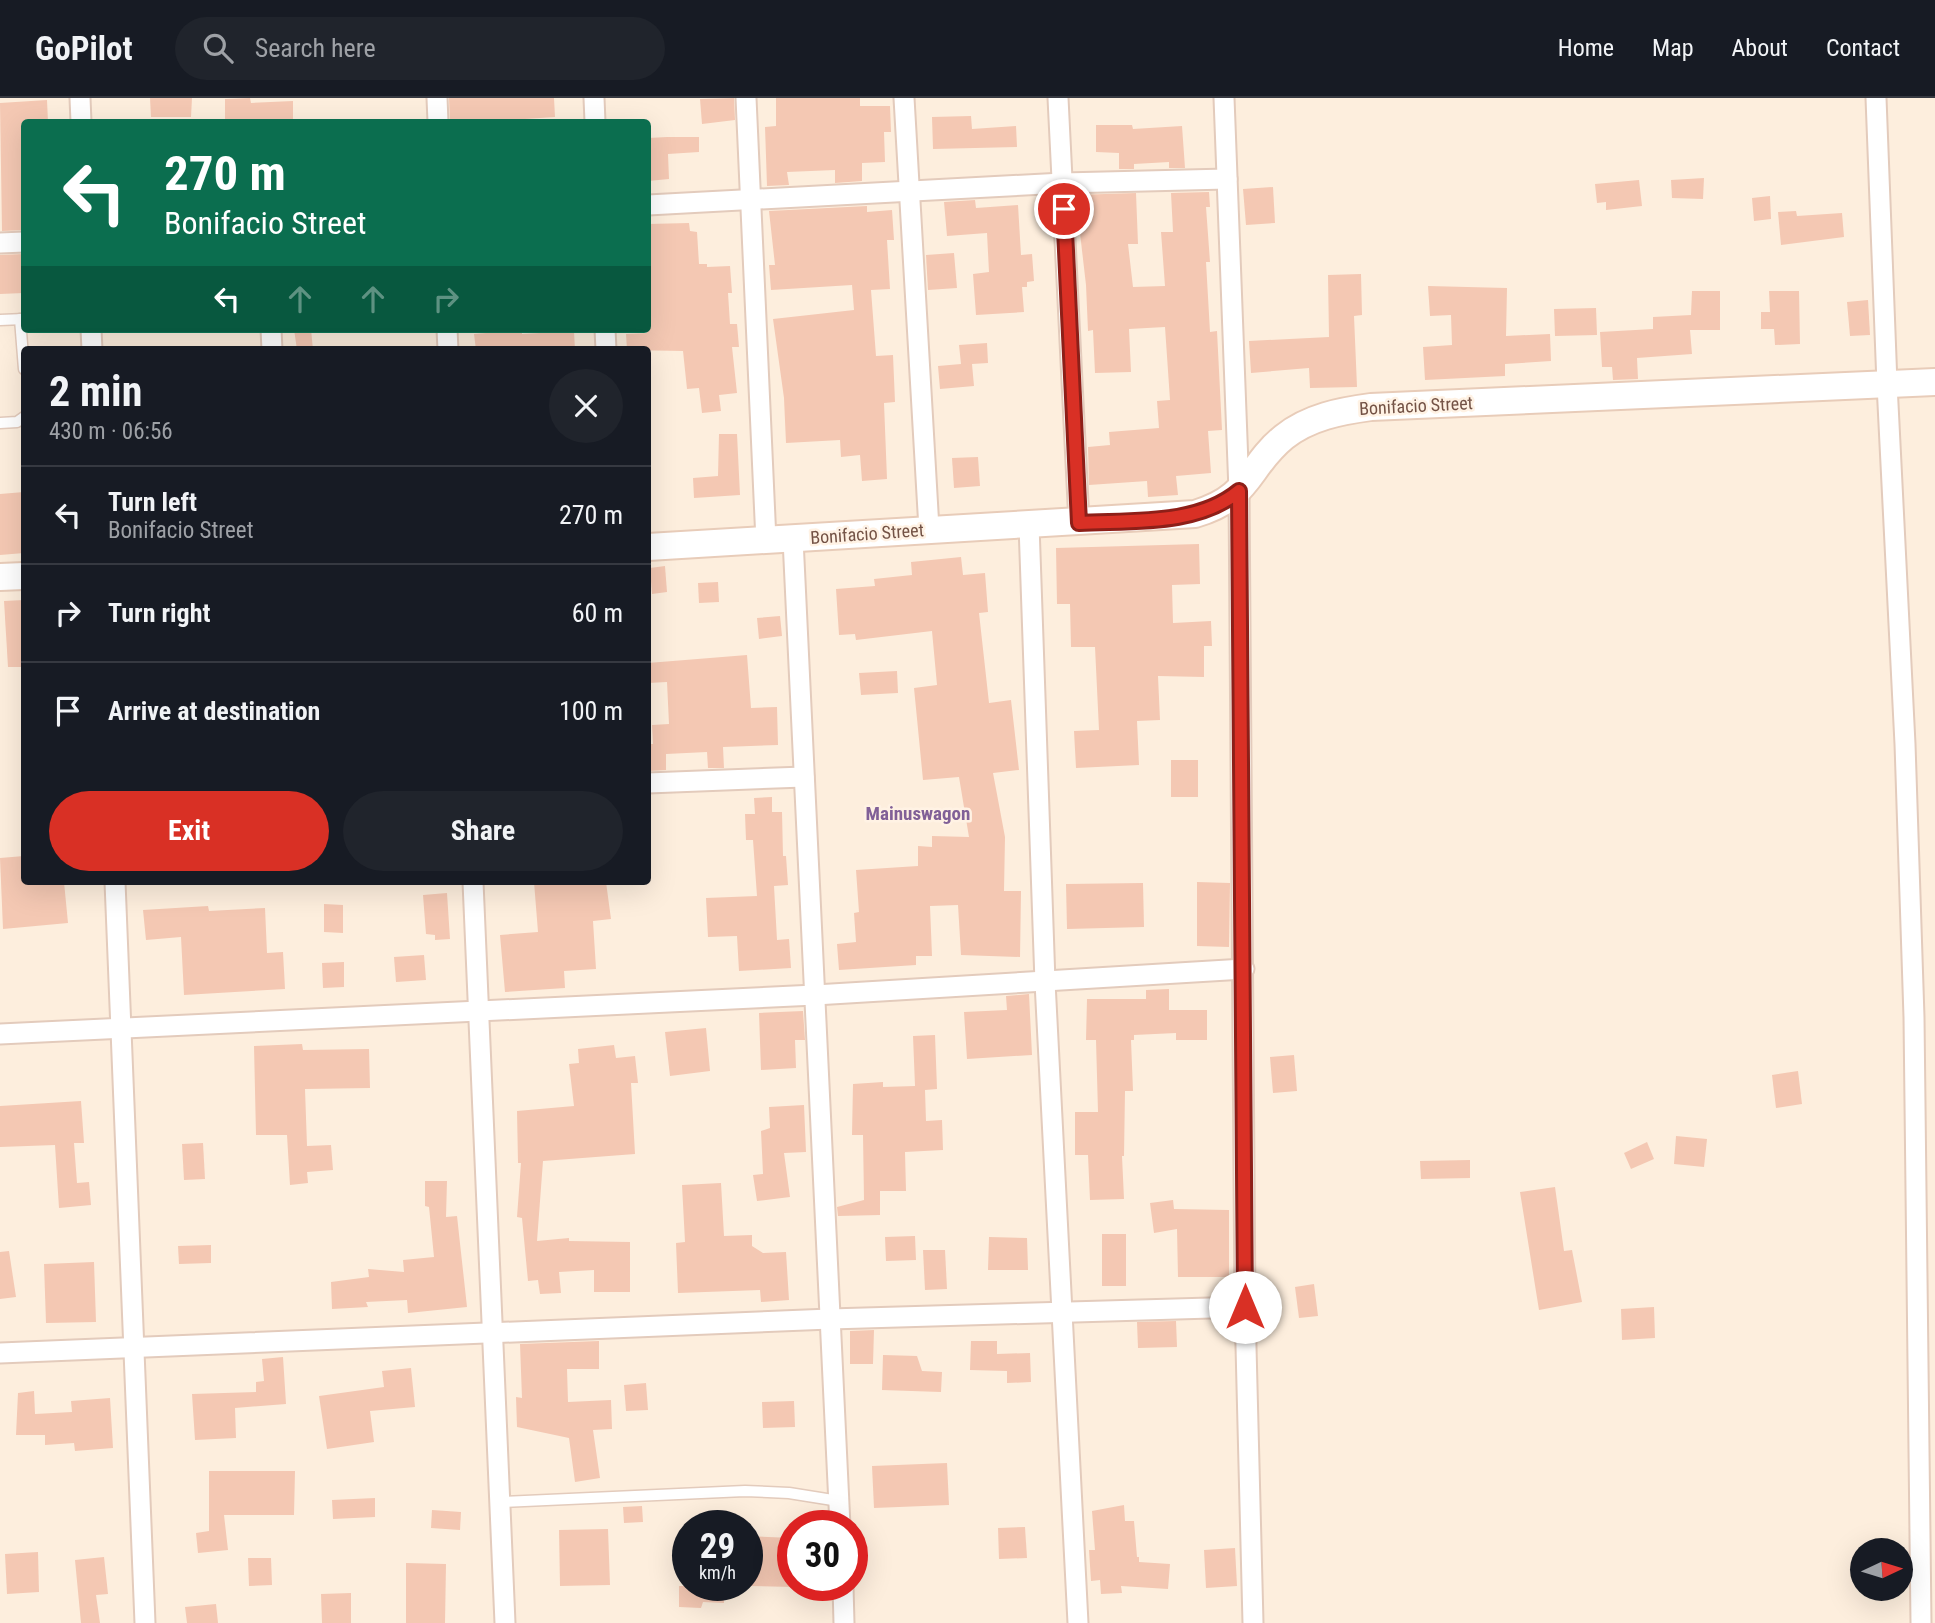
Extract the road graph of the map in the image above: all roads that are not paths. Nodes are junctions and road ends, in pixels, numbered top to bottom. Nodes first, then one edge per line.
1 (80, 98) edge
2 (437, 98) edge
3 (594, 98) edge
4 (746, 98) edge
5 (904, 98) edge
6 (1058, 98) edge
7 (1223, 98) edge
8 (1876, 98) edge
9 (81, 119) edge
10 (438, 119) edge
11 (595, 119) edge
12 (1227, 179) junction
13 (1063, 183) junction
14 (908, 192) junction
15 (751, 199) junction
16 (651, 205) edge
17 (21, 242) edge
18 (0, 243) edge
19 (21, 319) edge
20 (0, 320) edge
21 (1935, 382) edge
22 (1887, 384) junction
23 (21, 419) edge
24 (0, 423) edge
25 (1239, 491) junction
26 (1079, 523) junction
27 (1029, 525) junction
28 (929, 529) junction
29 (793, 539) junction
30 (766, 541) junction
31 (651, 547) edge
32 (21, 576) edge
33 (0, 577) edge
34 (804, 777) junction
35 (651, 783) edge
36 (115, 885) edge
37 (472, 885) edge
38 (1244, 969) junction
39 (1045, 982) junction
40 (815, 995) junction
41 (478, 1012) junction
42 (119, 1030) junction
43 (0, 1034) edge
44 (1245, 1307) junction
45 (1063, 1311) junction
46 (830, 1319) junction
47 (492, 1335) junction
48 (133, 1348) junction
49 (0, 1353) edge
50 (839, 1501) junction
51 (500, 1502) junction
52 (839, 1510) edge
53 (1928, 1592) edge
54 (843, 1601) edge
55 (145, 1623) edge
56 (505, 1623) edge
57 (844, 1623) edge
58 (1078, 1623) edge
59 (1253, 1623) edge
60 (1921, 1623) edge

1 - 9 street
2 - 10 street
3 - 11 street
4 - 15 street
5 - 14 street
6 - 13 street
7 - 12 street
8 - 22 street
12 - 13 street
12 - 25 street
13 - 14 street
13 - 26 street
14 - 15 street
14 - 28 street
15 - 16 street
15 - 30 street
17 - 18 street
19 - 20 lane
21 - 22 street, Bonifacio Street
22 - 25 street, Bonifacio Street
22 - 53 street
23 - 24 lane
25 - 26 street, Bonifacio Street
25 - 38 street
26 - 27 street, Bonifacio Street
27 - 28 street, Bonifacio Street
27 - 39 street
28 - 29 street, Bonifacio Street
29 - 30 street, Bonifacio Street
29 - 34 street
30 - 31 street, Bonifacio Street
32 - 33 street
34 - 35 street
34 - 40 street
36 - 42 street
37 - 41 street
38 - 39 street
38 - 44 street
39 - 40 street
39 - 45 street
40 - 41 street
40 - 46 street
41 - 42 street
41 - 47 street
42 - 43 street
42 - 48 street
44 - 45 street
44 - 59 street
45 - 46 street
45 - 58 street
46 - 47 street
46 - 50 street
47 - 48 street
47 - 51 street
48 - 49 street
48 - 55 street
50 - 51 lane
50 - 52 street
51 - 56 street
53 - 60 street
54 - 57 street

